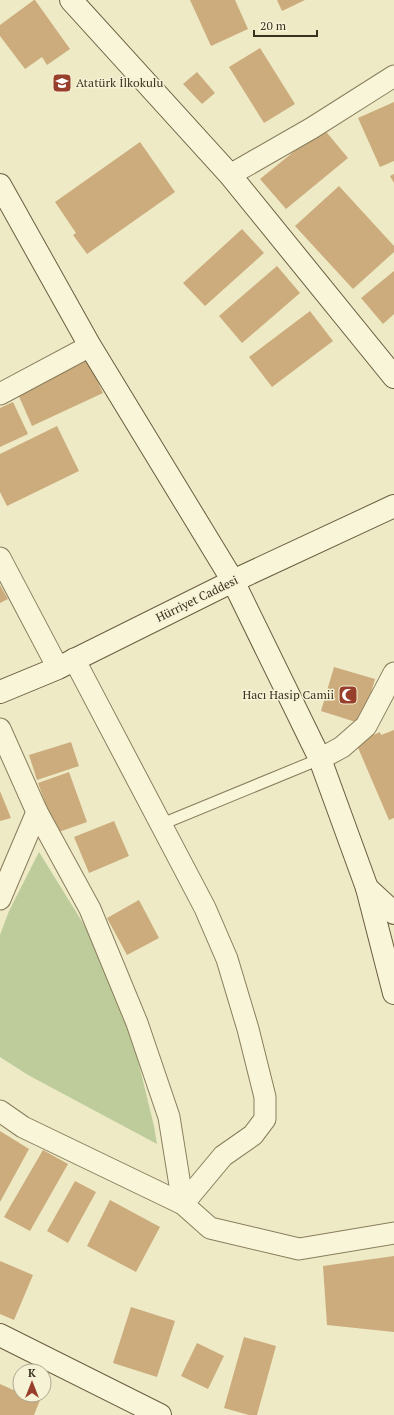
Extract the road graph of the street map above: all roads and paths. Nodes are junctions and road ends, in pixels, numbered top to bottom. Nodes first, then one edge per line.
1 (71, 0) edge
2 (394, 76) edge
3 (230, 175) junction
4 (0, 185) edge
5 (90, 346) junction
6 (394, 377) edge
7 (0, 394) edge
8 (394, 506) edge
9 (0, 558) edge
10 (233, 581) junction
11 (66, 664) junction
12 (394, 673) edge
13 (0, 692) edge
14 (0, 729) edge
15 (320, 759) junction
16 (37, 812) junction
17 (162, 824) junction
18 (367, 888) junction
19 (0, 899) edge
20 (394, 913) edge
21 (394, 993) edge
22 (0, 1111) edge
23 (184, 1204) junction
24 (394, 1233) edge
25 (0, 1335) edge
26 (160, 1415) edge

1 - 3 street
2 - 3 street
3 - 6 street
4 - 5 street
5 - 7 street
5 - 10 street
8 - 10 street, Hürriyet Caddesi
9 - 11 street
10 - 11 street, Hürriyet Caddesi
10 - 15 street
11 - 13 street, Hürriyet Caddesi
11 - 17 street
12 - 15 street
14 - 16 street
15 - 17 lane
15 - 18 street
16 - 19 street
16 - 23 street
17 - 23 street
18 - 20 street
18 - 21 street
22 - 23 street
23 - 24 street
25 - 26 street

